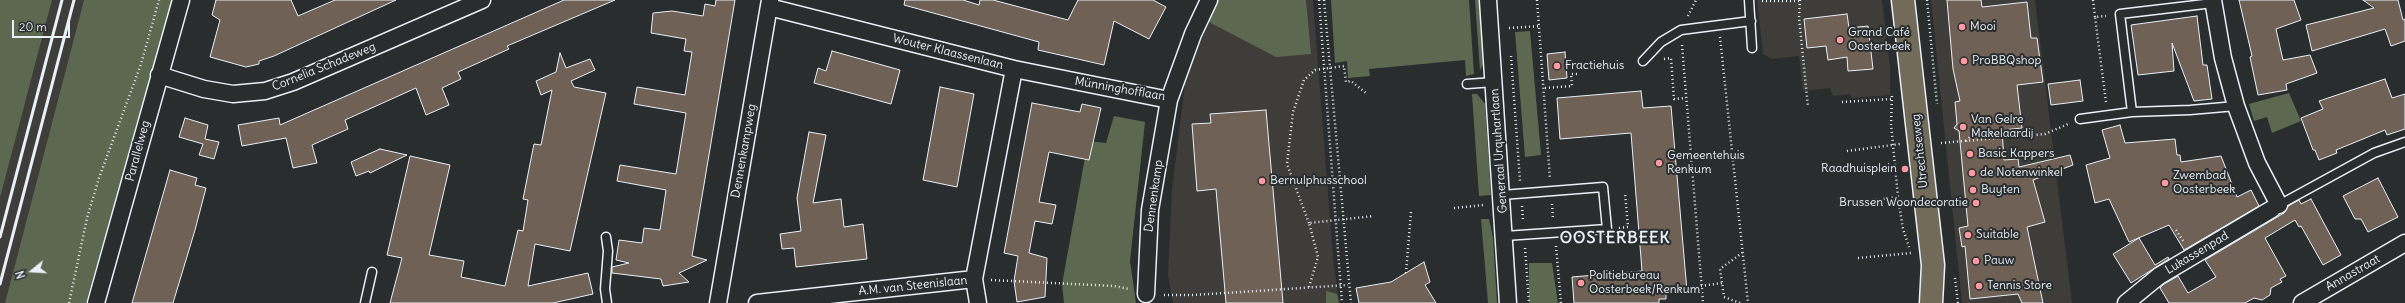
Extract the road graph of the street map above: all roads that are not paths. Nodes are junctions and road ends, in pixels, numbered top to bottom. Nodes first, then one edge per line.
1 (181, 0) edge
2 (482, 0) edge
3 (1209, 0) edge
4 (1488, 0) edge
5 (1903, 0) edge
6 (1749, 1) edge
7 (2213, 2) edge
8 (769, 4) edge
9 (1751, 21) junction
10 (1752, 48) dead end
11 (1643, 61) dead end
12 (1014, 69) junction
13 (159, 75) junction
14 (1494, 82) junction
15 (1467, 84) dead end
16 (1169, 100) junction
17 (2236, 106) junction
18 (2132, 112) junction
19 (2080, 119) road end
20 (2405, 142) edge
21 (1502, 200) junction
22 (2275, 207) junction
23 (1505, 236) junction
24 (606, 237) dead end
25 (2405, 243) edge
26 (372, 272) dead end
27 (974, 279) junction
28 (1146, 294) road end
29 (96, 303) edge
30 (365, 303) edge
31 (607, 303) edge
32 (718, 303) edge
33 (757, 303) edge
34 (978, 303) edge
35 (1508, 303) edge
36 (1930, 303) edge
37 (2126, 303) edge
38 (2302, 303) edge

1 - 13 street, Parallelweg
2 - 13 street, Cornelia Schadeweg
3 - 16 street, Münninghofflaan
4 - 14 street, Generaal Urquhartlaan
5 - 36 main road, Utrechtseweg
6 - 9 lane
7 - 17 street
7 - 18 lane
8 - 12 street, Wouter Klaassenlaan
8 - 32 street, Dennenkampweg
9 - 10 lane
9 - 11 lane
12 - 16 street, Münninghofflaan
12 - 27 street, Wouter Klaassenlaan
13 - 29 street, Parallelweg
14 - 15 lane
14 - 21 street, Generaal Urquhartlaan
16 - 28 street, Dennenkamp
17 - 18 lane
17 - 22 street
18 - 19 lane
20 - 22 lane, Lukassenpad
21 - 23 street, Generaal Urquhartlaan
21 - 23 lane
22 - 37 street, Lukassenpad
23 - 35 street, Generaal Urquhartlaan
24 - 31 lane
25 - 38 street, Annastraat
26 - 30 lane
27 - 33 street, A.M. van Steenislaan
27 - 34 street, Wouter Klaassenlaan

